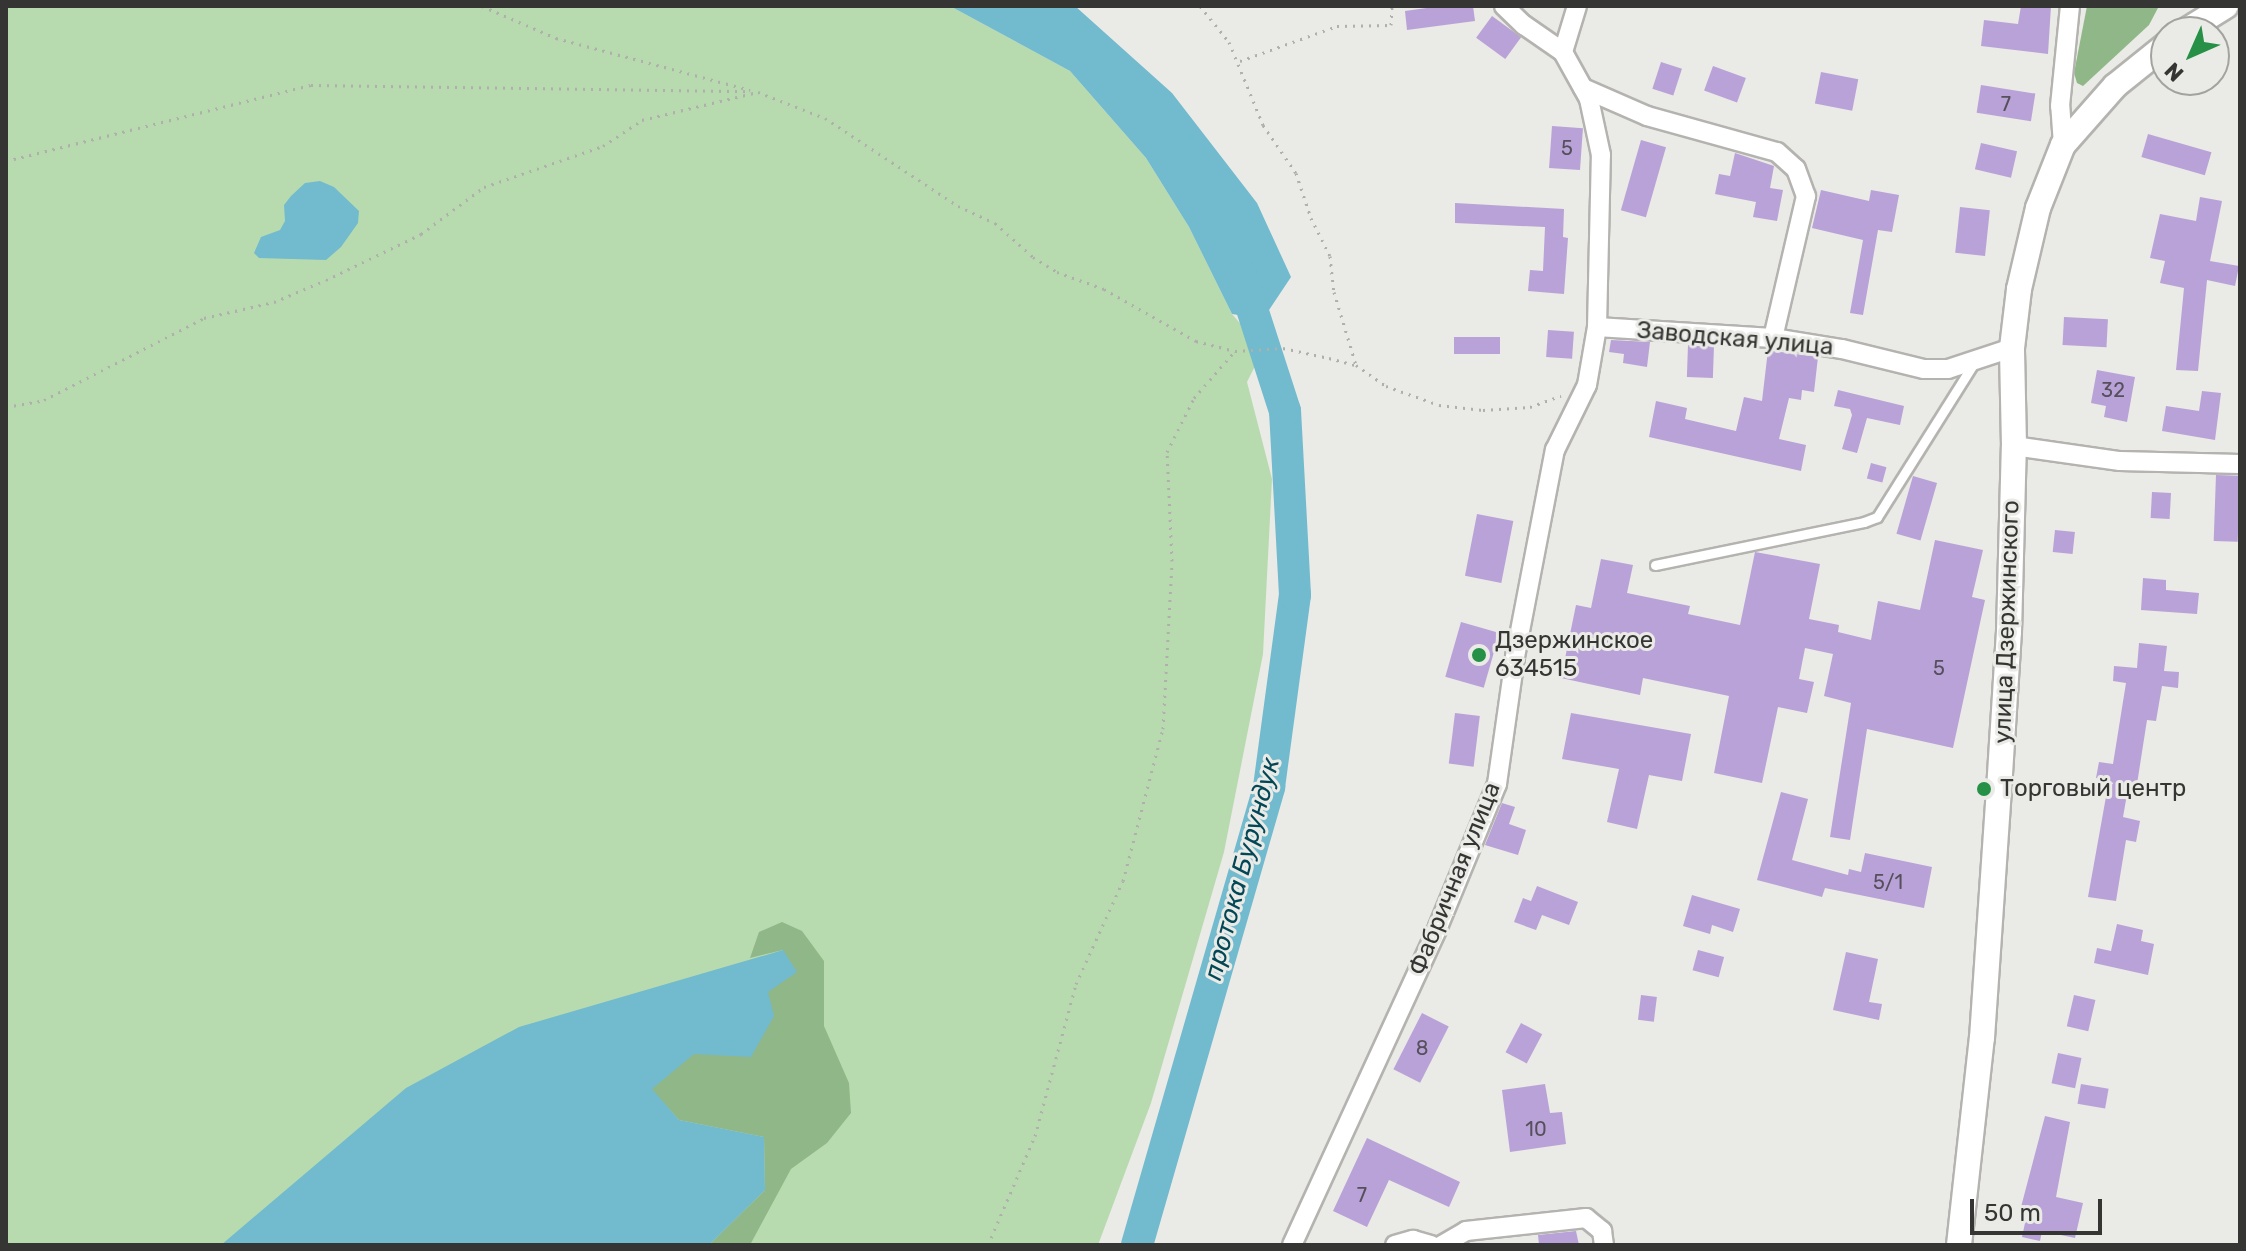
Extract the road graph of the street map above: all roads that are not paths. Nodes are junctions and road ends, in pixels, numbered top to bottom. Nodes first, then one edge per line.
1 (1504, 6) edge
2 (1577, 6) edge
3 (2070, 6) edge
4 (1563, 52) junction
5 (2150, 58) edge
6 (1583, 88) junction
7 (2063, 145) junction
8 (1597, 327) junction
9 (1773, 338) junction
10 (2012, 348) junction
11 (1974, 363) junction
12 (2014, 446) junction
13 (2240, 464) edge
14 (1655, 565) dead end
15 (1299, 1243) edge
16 (1395, 1245) edge
17 (1431, 1245) edge
18 (1442, 1245) edge
19 (1604, 1245) edge
20 (1959, 1245) edge

1 - 4 street
2 - 4 street
3 - 7 street, улица Дзержинского
4 - 6 street
5 - 7 street
6 - 8 street
6 - 9 street
7 - 10 street, улица Дзержинского
8 - 9 street, Заводская улица
8 - 15 street, Фабричная улица
9 - 11 street, Заводская улица
10 - 11 street, Заводская улица
10 - 12 street, улица Дзержинского
11 - 14 lane
12 - 13 street
12 - 20 street, улица Дзержинского
16 - 17 street
18 - 19 street

